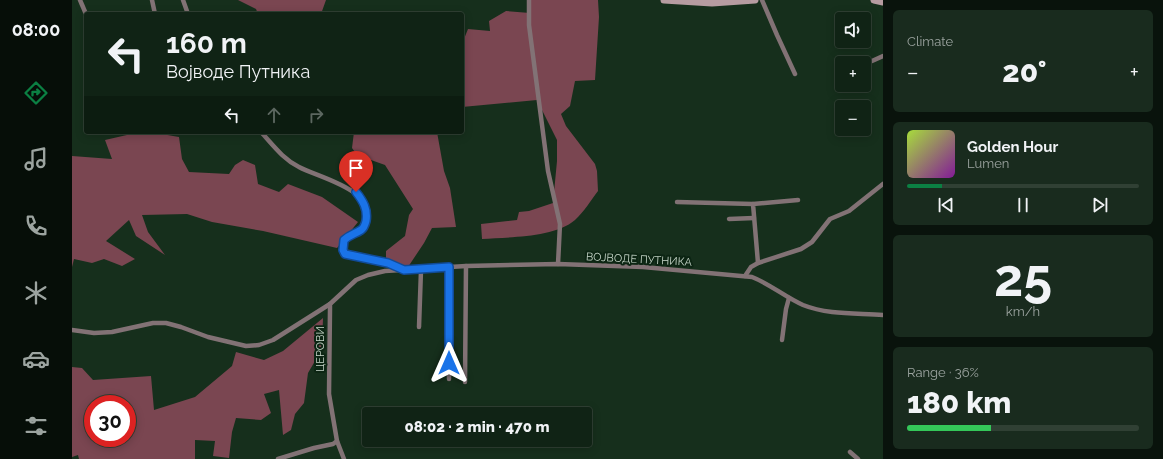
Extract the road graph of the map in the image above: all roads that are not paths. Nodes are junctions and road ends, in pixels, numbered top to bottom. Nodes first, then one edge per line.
1 (80, 0) edge
2 (152, 0) edge
3 (183, 0) edge
4 (528, 0) edge
5 (664, 0) edge
6 (755, 0) edge
7 (762, 0) edge
8 (874, 0) edge
9 (883, 2) edge
10 (85, 12) edge
11 (155, 12) edge
12 (187, 12) edge
13 (883, 56) edge
14 (872, 61) dead end
15 (795, 74) dead end
16 (263, 134) edge
17 (883, 184) edge
18 (798, 200) dead end
19 (677, 202) dead end
20 (753, 204) junction
21 (754, 218) junction
22 (729, 219) dead end
23 (758, 263) junction
24 (558, 264) junction
25 (466, 266) junction
26 (449, 267) junction
27 (404, 270) junction
28 (421, 270) junction
29 (745, 276) junction
30 (789, 298) junction
31 (330, 304) junction
32 (883, 314) edge
33 (419, 327) dead end
34 (72, 330) edge
35 (782, 340) dead end
36 (449, 379) dead end
37 (465, 382) dead end
38 (337, 441) junction
39 (850, 452) dead end
40 (278, 459) edge
41 (344, 459) edge
42 (858, 459) edge

1 - 10 street
2 - 11 street
3 - 12 street
4 - 24 street
5 - 6 street
7 - 15 street
8 - 9 street
13 - 14 street
16 - 27 street
17 - 23 street
18 - 20 street
19 - 20 street
20 - 21 street
21 - 22 street
21 - 23 street
23 - 29 street
24 - 25 street, ВОЈВОДЕ ПУТНИКА
24 - 29 street, ВОЈВОДЕ ПУТНИКА
25 - 26 street, ВОЈВОДЕ ПУТНИКА
25 - 37 street
26 - 28 street, ВОЈВОДЕ ПУТНИКА
26 - 36 street
27 - 28 street, ВОЈВОДЕ ПУТНИКА
27 - 31 street, ВОЈВОДЕ ПУТНИКА
28 - 33 street
29 - 30 street, ВОЈВОДЕ ПУТНИКА
30 - 32 street, ВОЈВОДЕ ПУТНИКА
30 - 35 street
31 - 34 street
31 - 38 street, ЦЕРОВИ
38 - 40 street
38 - 41 street, ЦЕРОВИ
39 - 42 street

